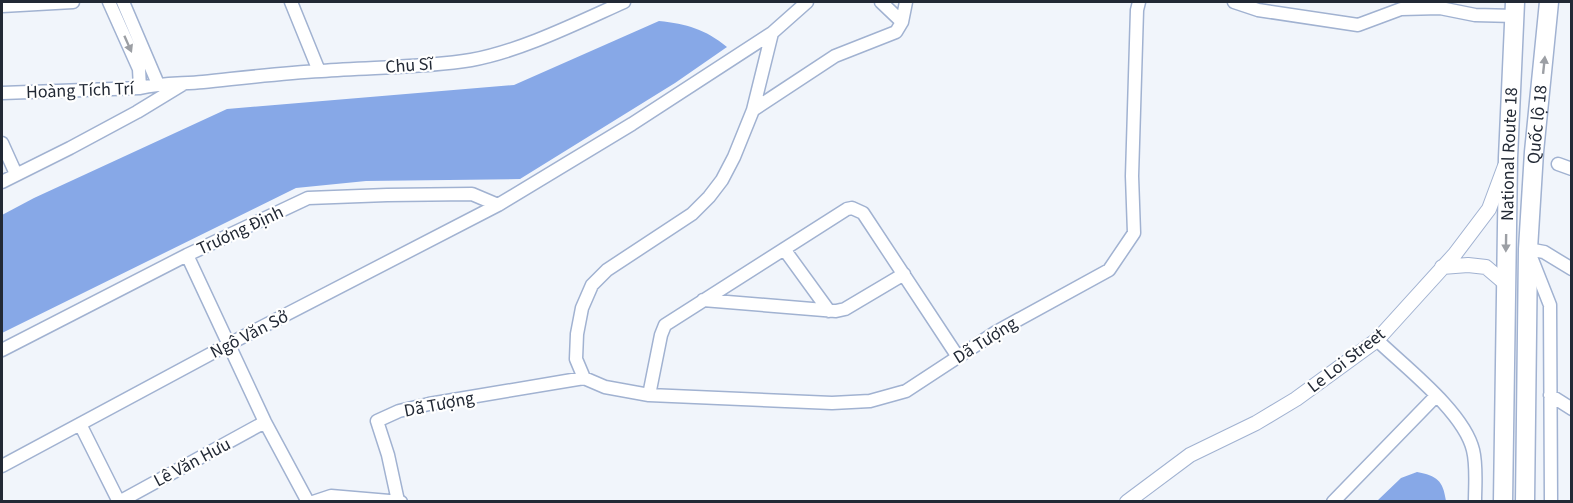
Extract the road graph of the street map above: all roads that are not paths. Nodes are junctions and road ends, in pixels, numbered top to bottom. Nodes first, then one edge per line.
1 (73, 2) edge
2 (109, 2) edge
3 (123, 2) edge
4 (291, 2) edge
5 (624, 2) edge
6 (807, 2) edge
7 (881, 2) edge
8 (906, 2) edge
9 (1139, 2) edge
10 (1234, 2) edge
11 (1549, 2) edge
12 (2, 6) edge
13 (1515, 9) edge
14 (902, 22) junction
15 (772, 33) junction
16 (319, 71) junction
17 (158, 84) junction
18 (183, 84) junction
19 (140, 88) junction
20 (2, 93) edge
21 (753, 110) junction
22 (2, 143) edge
23 (1508, 158) junction
24 (1558, 164) dead end
25 (1572, 169) edge
26 (16, 174) junction
27 (2, 182) edge
28 (498, 205) junction
29 (784, 249) junction
30 (1528, 249) junction
31 (187, 255) junction
32 (1443, 267) junction
33 (1572, 269) edge
34 (904, 274) junction
35 (1503, 298) junction
36 (703, 300) junction
37 (1530, 303) junction
38 (829, 311) junction
39 (1377, 340) junction
40 (229, 344) junction
41 (2, 350) edge
42 (958, 357) junction
43 (584, 378) junction
44 (649, 395) junction
45 (1550, 395) junction
46 (1436, 396) junction
47 (1572, 409) edge
48 (266, 422) junction
49 (80, 424) junction
50 (2, 466) edge
51 (119, 501) edge
52 (310, 501) edge
53 (400, 501) edge
54 (1127, 501) edge
55 (1333, 501) edge
56 (1475, 501) edge
57 (1493, 501) edge
58 (1503, 501) edge
59 (1525, 501) edge
60 (1536, 501) edge
61 (1551, 501) edge

1 - 12 street
2 -> 19 street
3 - 17 street
4 - 16 street
5 - 16 street, Chu Sĩ
6 - 15 street
7 - 14 street
8 - 14 street
9 - 42 street, Dã Tượng
10 - 13 street
30 -> 11 main road, Quốc lộ 18
13 - 23 main road, National Route 18
14 - 21 street
15 - 21 street
15 - 28 street, Ngô Văn Sở
16 - 18 street, Chu Sĩ
17 - 18 street, Chu Sĩ
17 - 19 street, Hoàng Tích Trí
18 - 26 street, Chu Sĩ
19 - 20 street, Hoàng Tích Trí
21 - 43 street
22 - 26 street
23 - 32 street, Le Loi Street
23 -> 35 main road, National Route 18
24 - 25 street
26 - 27 street, Chu Sĩ
28 - 31 street, Trương Định
28 - 40 street, Ngô Văn Sở
29 - 34 street
29 - 36 street
29 - 38 street
30 - 33 street
30 - 37 main road
30 - 45 street
31 - 40 street
31 - 41 street, Trương Định
32 - 35 street
32 - 39 street, Le Loi Street
34 - 38 street
34 - 42 street
35 - 57 main road, National Route 18
35 - 58 main road, National Route 18
36 - 38 street
36 - 44 street
37 - 59 main road
37 - 60 main road
39 - 46 street
39 - 54 street, Le Loi Street
40 - 48 street
40 - 49 street, Ngô Văn Sở
42 - 44 street, Dã Tượng
43 - 44 street, Dã Tượng
43 - 53 street, Dã Tượng
45 - 47 street
45 - 61 street
46 - 55 street
46 - 56 street
48 - 51 street, Lê Văn Hưu
48 - 52 street
49 - 50 street, Ngô Văn Sở
49 - 51 street
52 - 53 street

